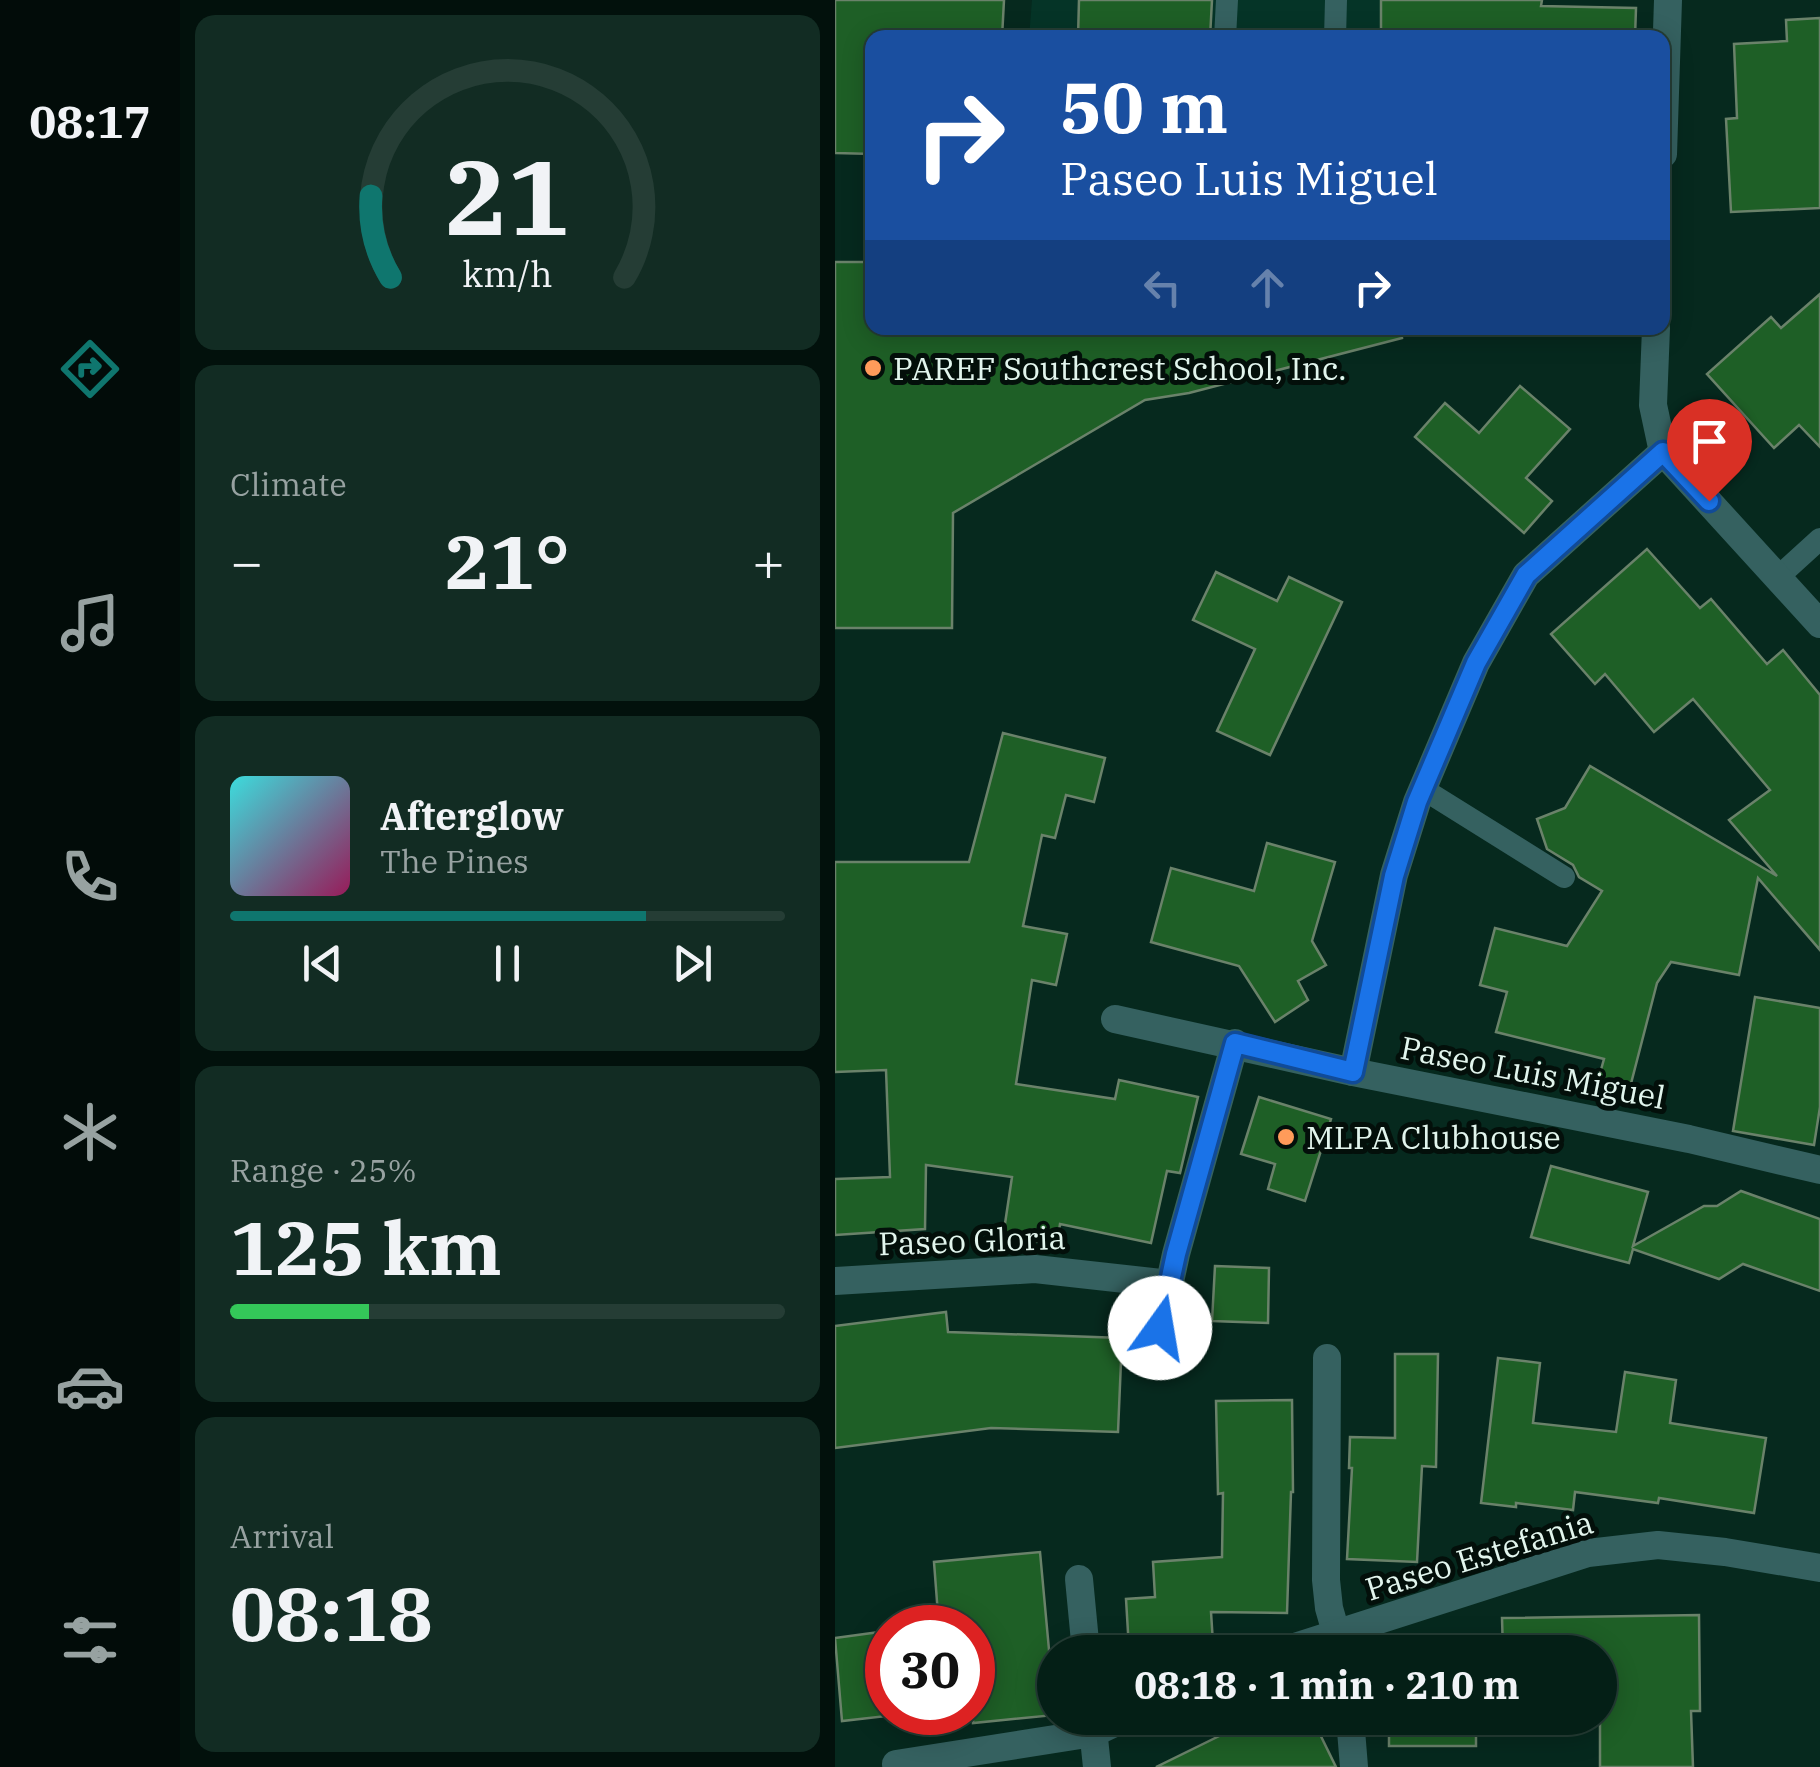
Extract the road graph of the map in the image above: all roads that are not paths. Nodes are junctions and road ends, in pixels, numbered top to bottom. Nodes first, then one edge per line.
1 (1227, 0) edge
2 (1336, 0) edge
3 (1669, 0) edge
4 (1225, 30) edge
5 (1335, 30) edge
6 (1668, 30) edge
7 (1656, 335) edge
8 (1663, 452) junction
9 (1820, 538) edge
10 (1778, 578) junction
11 (1820, 624) edge
12 (1423, 789) junction
13 (1564, 877) dead end
14 (1115, 1019) dead end
15 (1235, 1043) junction
16 (1353, 1072) junction
17 (1820, 1170) edge
18 (835, 1281) edge
19 (1170, 1284) junction
20 (1160, 1328) dead end
21 (1327, 1358) dead end
22 (1820, 1568) edge
23 (1079, 1579) dead end
24 (1084, 1635) edge
25 (1337, 1635) edge
26 (1362, 1635) edge
27 (1042, 1735) edge
28 (1093, 1735) edge
29 (1351, 1735) edge
30 (897, 1764) dead end
31 (1097, 1767) edge
32 (1354, 1767) edge

1 - 4 lane
2 - 5 lane
3 - 6 street
7 - 8 street
8 - 10 street
8 - 12 street
9 - 10 lane
10 - 11 street
12 - 13 lane
12 - 16 street
14 - 15 street, Paseo Luis Miguel
15 - 16 street, Paseo Luis Miguel
15 - 19 street
16 - 17 street, Paseo Luis Miguel
18 - 19 street, Paseo Gloria
19 - 20 street
21 - 25 street
22 - 26 street, Paseo Estefania
23 - 24 street
27 - 30 street
28 - 31 street
29 - 32 street

